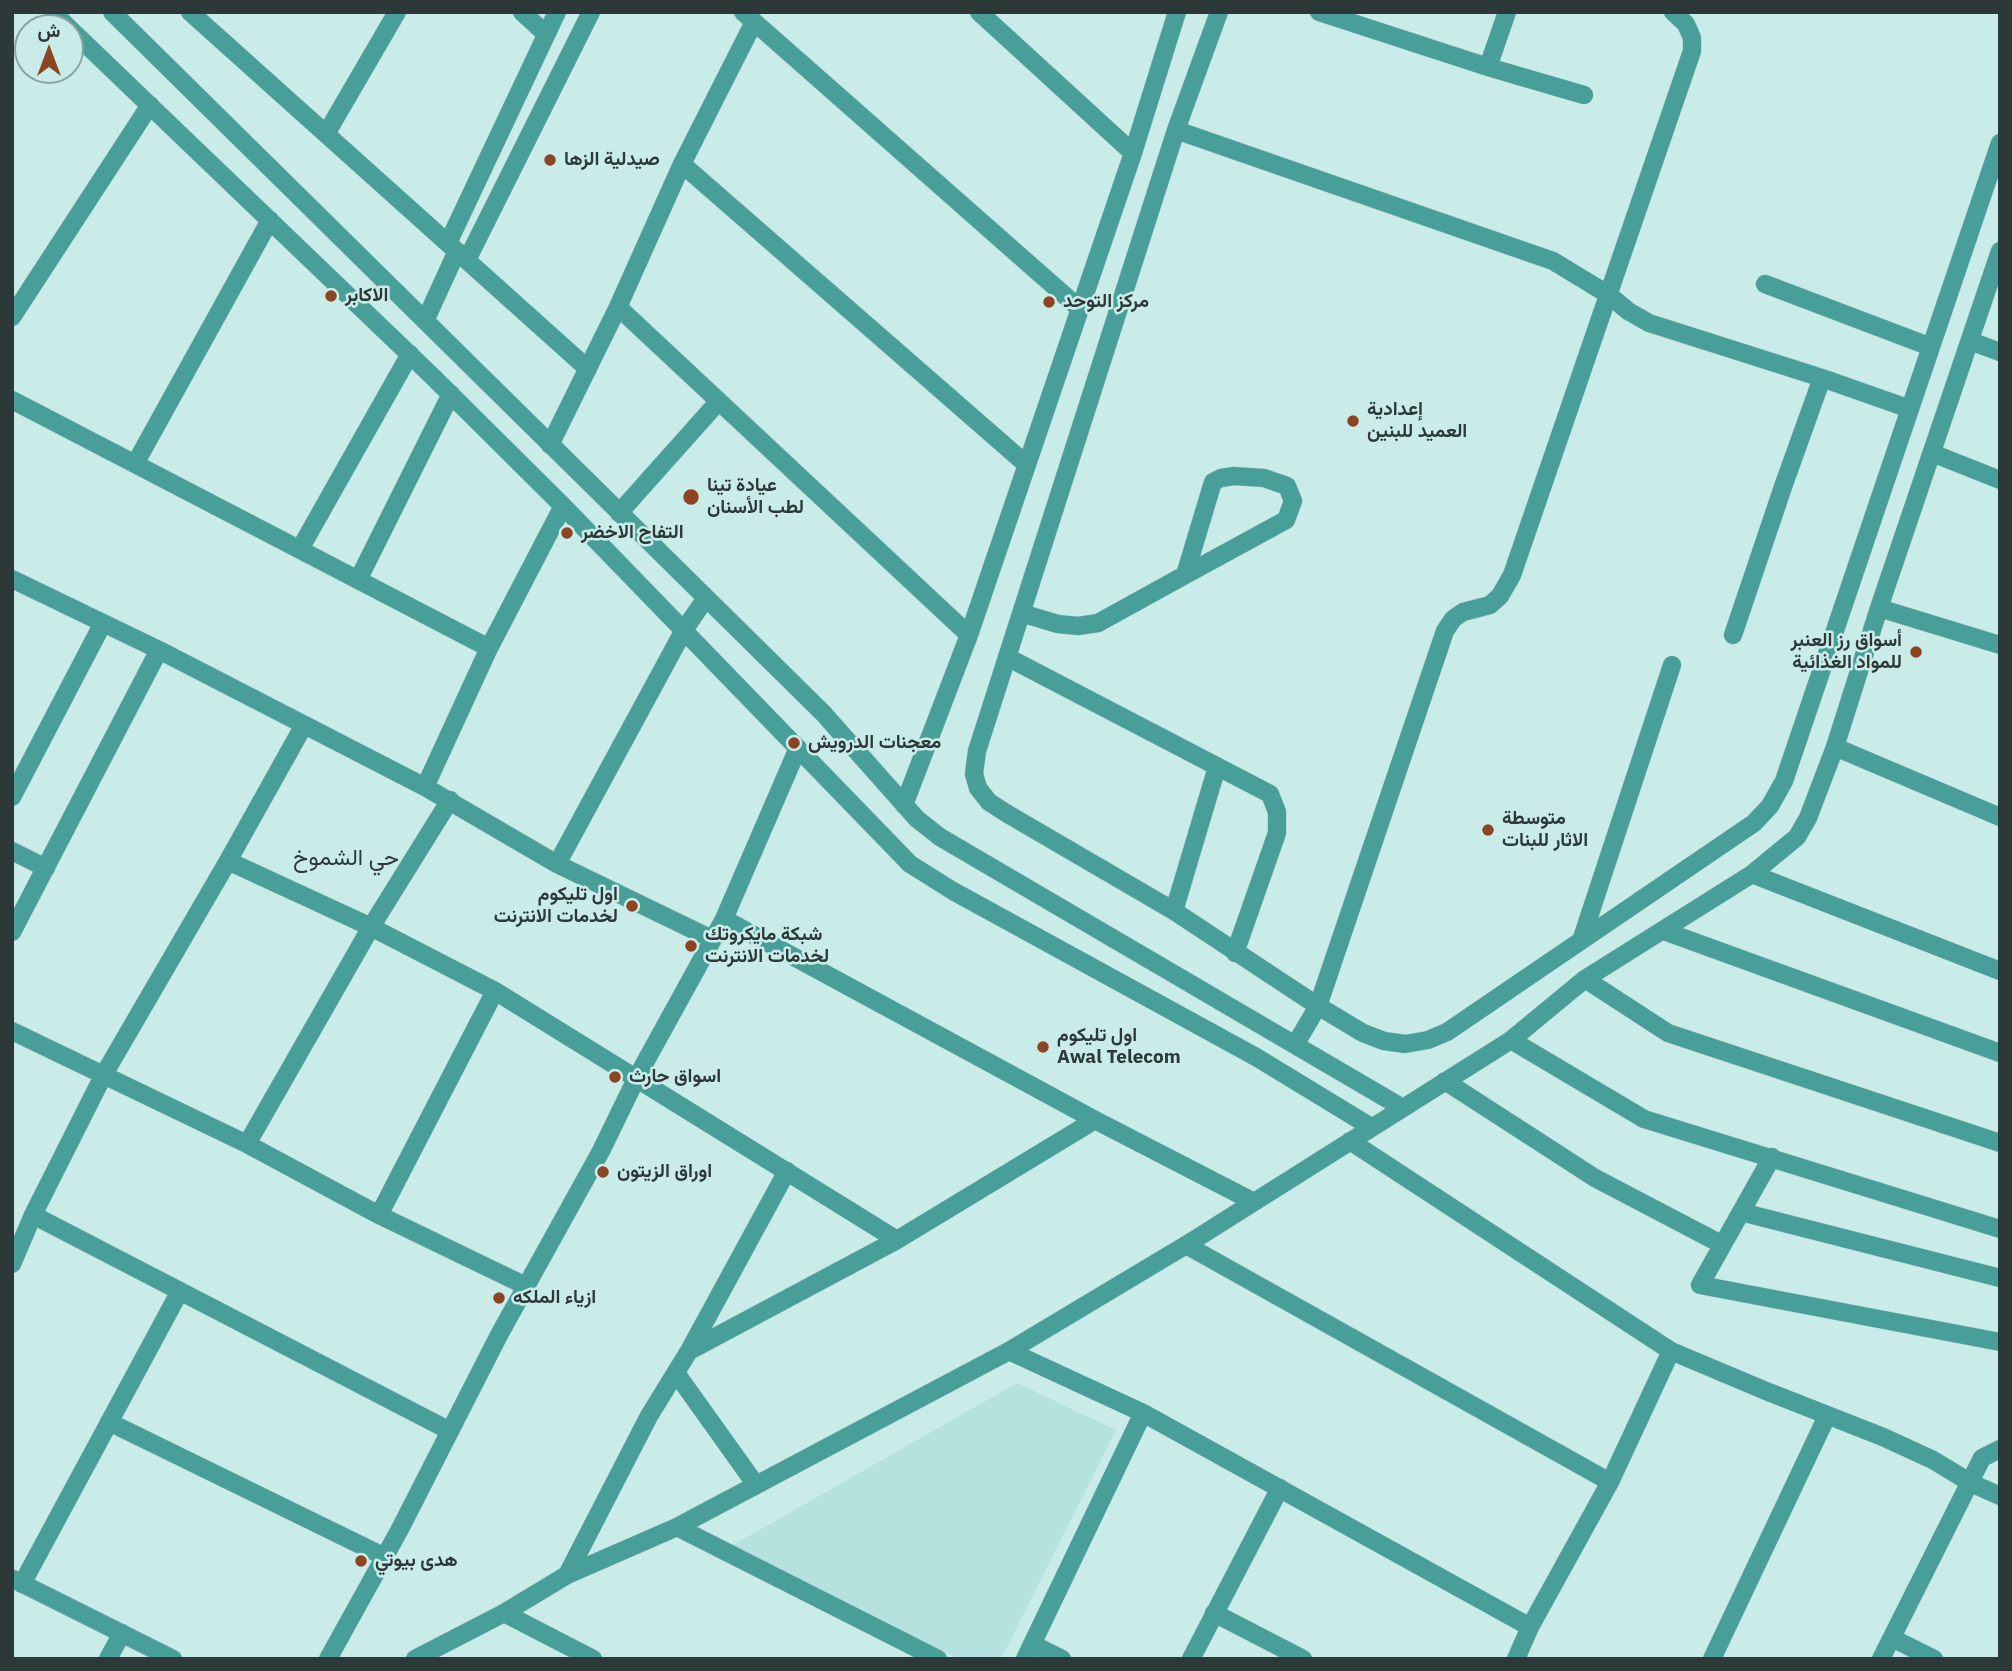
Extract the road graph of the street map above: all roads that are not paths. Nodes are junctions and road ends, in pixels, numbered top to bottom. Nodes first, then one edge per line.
1 (112, 12) edge
2 (190, 12) edge
3 (397, 12) edge
4 (522, 12) edge
5 (557, 12) edge
6 (591, 12) edge
7 (979, 12) edge
8 (1177, 12) edge
9 (1219, 12) edge
10 (1319, 12) edge
11 (1507, 12) edge
12 (1673, 12) edge
13 (748, 17) edge
14 (1001, 21) edge
15 (547, 34) junction
16 (84, 41) edge
17 (1488, 67) junction
18 (1584, 95) dead end
19 (150, 104) junction
20 (1176, 130) junction
21 (326, 134) junction
22 (2000, 143) edge
23 (1133, 153) junction
24 (682, 164) junction
25 (270, 220) junction
26 (457, 251) junction
27 (2000, 251) edge
28 (1765, 284) dead end
29 (1609, 295) junction
30 (618, 307) junction
31 (1080, 309) junction
32 (12, 317) edge
33 (425, 321) junction
34 (1970, 341) junction
35 (1931, 347) junction
36 (2000, 352) edge
37 (410, 354) junction
38 (588, 369) junction
39 (1822, 378) junction
40 (451, 394) junction
41 (12, 400) edge
42 (719, 401) junction
43 (1910, 408) junction
44 (550, 445) junction
45 (1932, 453) junction
46 (135, 464) junction
47 (1027, 465) junction
48 (2000, 480) edge
49 (563, 506) junction
50 (619, 513) junction
51 (300, 550) junction
52 (1185, 575) junction
53 (12, 579) edge
54 (358, 580) junction
55 (706, 598) junction
56 (1879, 608) junction
57 (1021, 613) junction
58 (103, 623) junction
59 (684, 630) junction
60 (969, 635) junction
61 (1733, 635) dead end
62 (2000, 645) edge
63 (489, 648) junction
64 (159, 650) junction
65 (1007, 657) junction
66 (1672, 665) dead end
67 (304, 724) junction
68 (1835, 747) junction
69 (798, 748) junction
70 (1217, 766) junction
71 (425, 787) junction
72 (12, 797) edge
73 (450, 800) junction
74 (904, 805) junction
75 (2000, 817) edge
76 (12, 851) edge
77 (228, 861) junction
78 (556, 864) junction
79 (46, 868) junction
80 (1752, 874) junction
81 (1174, 911) junction
82 (724, 919) junction
83 (371, 927) junction
84 (1664, 931) junction
85 (12, 932) edge
86 (712, 939) junction
87 (1581, 941) junction
88 (1235, 953) junction
89 (2000, 971) edge
90 (1585, 979) junction
91 (495, 991) junction
92 (1318, 1006) junction
93 (12, 1031) edge
94 (1511, 1040) junction
95 (1295, 1045) junction
96 (2000, 1053) edge
97 (103, 1076) junction
98 (637, 1077) junction
99 (1445, 1081) junction
100 (1401, 1107) junction
101 (1095, 1120) junction
102 (1371, 1127) junction
103 (1350, 1141) junction
104 (2000, 1143) edge
105 (247, 1144) junction
106 (1772, 1157) junction
107 (787, 1171) junction
108 (1254, 1202) junction
109 (1741, 1212) junction
110 (33, 1215) junction
111 (379, 1215) junction
112 (2000, 1228) edge
113 (897, 1240) junction
114 (1721, 1244) junction
115 (1186, 1245) junction
116 (12, 1264) edge
117 (2000, 1278) edge
118 (526, 1286) junction
119 (180, 1291) junction
120 (2000, 1342) edge
121 (689, 1351) junction
122 (1009, 1351) junction
123 (1671, 1351) junction
124 (676, 1373) junction
125 (1143, 1413) junction
126 (1827, 1416) junction
127 (109, 1422) junction
128 (450, 1431) junction
129 (2000, 1448) edge
130 (1610, 1482) junction
131 (1971, 1483) junction
132 (756, 1485) junction
133 (1280, 1488) junction
134 (2000, 1496) edge
135 (677, 1527) junction
136 (383, 1556) junction
137 (567, 1575) junction
138 (17, 1581) edge
139 (504, 1613) junction
140 (1214, 1613) junction
141 (1530, 1627) junction
142 (122, 1633) junction
143 (1892, 1638) junction
144 (1028, 1652) edge
145 (108, 1659) edge
146 (173, 1659) edge
147 (328, 1659) edge
148 (415, 1659) edge
149 (593, 1659) edge
150 (938, 1659) edge
151 (1062, 1659) edge
152 (1191, 1659) edge
153 (1303, 1659) edge
154 (1516, 1659) edge
155 (1712, 1659) edge
156 (1881, 1659) edge
157 (1934, 1659) edge

1 - 33 street
2 - 21 street
3 - 21 street
4 - 15 street
5 - 15 street
6 - 26 street
7 - 14 street
8 - 23 street
9 - 20 street
10 - 17 street
11 - 17 street
12 - 29 street
13 - 24 street
13 - 31 street
14 - 23 street
15 - 26 street
16 - 19 street
17 - 18 street
19 - 25 street
19 - 32 street
20 - 29 street
20 - 57 street
21 - 26 street
22 - 35 street
23 - 31 street
24 - 30 street
24 - 47 street
25 - 37 street
25 - 46 street
26 - 33 street
26 - 38 street
27 - 34 street
28 - 35 street
29 - 39 street
29 - 92 street
30 - 38 street
30 - 42 street
31 - 47 street
33 - 44 street
34 - 36 street
34 - 45 street
35 - 43 street
37 - 40 street
37 - 51 street
38 - 44 street
39 - 43 street
39 - 61 street
40 - 49 street
40 - 54 street
41 - 46 street
42 - 50 street
42 - 60 street
43 - 87 street
44 - 50 street
45 - 48 street
45 - 56 street
46 - 51 street
47 - 60 street
49 - 59 street
49 - 63 street
50 - 55 street
51 - 54 street
52 - 52 street
52 - 57 street
53 - 58 street
54 - 63 street
55 - 59 street
55 - 74 street
56 - 62 street
56 - 68 street
57 - 65 street
58 - 64 street
58 - 72 street
59 - 69 street
59 - 78 street
60 - 74 street
63 - 71 street
64 - 67 street
64 - 79 street
65 - 70 street
65 - 81 street
66 - 87 street
67 - 71 street
67 - 77 street
68 - 75 street
68 - 80 street
69 - 82 street
69 - 102 street
70 - 81 street
70 - 88 street
71 - 73 street
73 - 78 street
73 - 83 street
74 - 95 street
76 - 79 street
77 - 83 street
77 - 97 street
78 - 86 street
79 - 85 street
80 - 84 street
80 - 89 street
81 - 88 street
82 - 86 street
82 - 101 street
83 - 91 street
83 - 105 street
84 - 90 street
84 - 96 street
86 - 98 street
87 - 92 street
88 - 92 street
90 - 94 street
90 - 104 street
91 - 98 street
91 - 111 street
92 - 95 street
93 - 97 street
94 - 99 street
94 - 106 street
95 - 100 street
97 - 105 street
97 - 110 street
98 - 107 street
98 - 118 street
99 - 100 street
99 - 114 street
100 - 102 street
101 - 108 street
101 - 113 street
102 - 103 street
103 - 108 street
103 - 123 street
105 - 111 street
106 - 109 street
106 - 112 street
107 - 113 street
107 - 121 street
108 - 115 street
109 - 114 street
109 - 117 street
110 - 116 street
110 - 119 street
111 - 118 street
113 - 121 street
114 - 120 street
115 - 122 street
115 - 130 street
118 - 128 street
119 - 127 street
119 - 128 street
121 - 124 street
122 - 125 street
122 - 132 street
123 - 126 street
123 - 130 street
124 - 132 street
124 - 137 street
125 - 133 street
125 - 144 street
126 - 131 street
126 - 155 street
127 - 136 street
127 - 138 street
128 - 136 street
129 - 131 street
130 - 141 street
131 - 134 street
131 - 143 street
132 - 135 street
133 - 140 street
133 - 141 street
135 - 137 street
135 - 150 street
136 - 147 street
137 - 139 street
138 - 142 street
139 - 148 street
139 - 149 street
140 - 152 street
140 - 153 street
141 - 154 street
142 - 145 street
142 - 146 street
143 - 156 street
143 - 157 street
144 - 151 street

